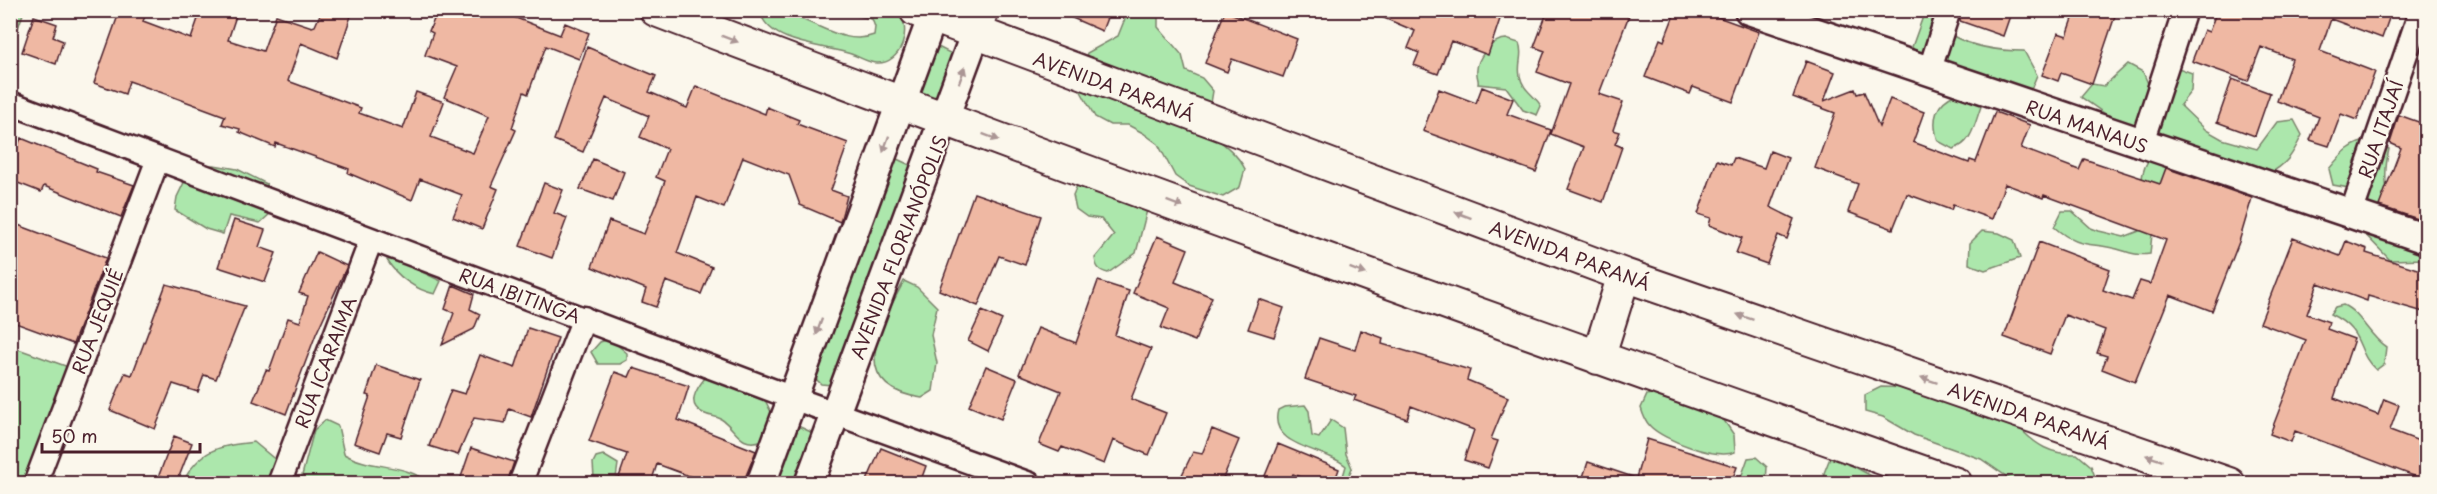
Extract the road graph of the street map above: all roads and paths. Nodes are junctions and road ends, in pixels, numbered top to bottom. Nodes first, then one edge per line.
1 (656, 10) edge
2 (1749, 10) edge
3 (1949, 10) edge
4 (2185, 10) edge
5 (2421, 10) edge
6 (928, 13) edge
7 (980, 23) edge
8 (1929, 72) junction
9 (10, 103) edge
10 (901, 104) junction
11 (945, 120) junction
12 (2141, 145) junction
13 (158, 159) junction
14 (2351, 214) junction
15 (2427, 239) edge
16 (371, 240) junction
17 (1624, 275) junction
18 (584, 318) junction
19 (1598, 358) junction
20 (793, 398) junction
21 (835, 413) junction
22 (35, 483) edge
23 (279, 483) edge
24 (519, 483) edge
25 (761, 483) edge
26 (809, 483) edge
27 (1030, 483) edge
28 (1956, 483) edge
29 (2229, 483) edge

1 -> 10 main road
2 - 8 street, RUA MANAUS
3 - 8 street
4 - 12 street
5 - 14 street, RUA ITAJAÍ
6 - 7 main road, AVENIDA PARANÁ
6 - 10 street
11 -> 7 street, AVENIDA FLORIANÓPOLIS
17 -> 7 main road, AVENIDA PARANÁ
8 - 12 street, RUA MANAUS
9 - 13 street, RUA IBITINGA
10 - 11 main road
10 -> 20 street
11 -> 19 main road
11 - 21 street, AVENIDA FLORIANÓPOLIS
12 - 14 street, RUA MANAUS
13 - 16 street, RUA IBITINGA
13 - 22 street, RUA JEQUIÉ
14 - 15 street, RUA MANAUS
16 - 18 street, RUA IBITINGA
16 - 23 street, RUA ICARAIMA
17 - 19 main road
29 -> 17 main road, AVENIDA PARANÁ
18 - 20 street, RUA IBITINGA
18 - 24 street
19 - 28 main road
20 - 21 street, RUA IBITINGA
20 - 25 street
21 - 26 street, AVENIDA FLORIANÓPOLIS
21 - 27 street, RUA IBITINGA

